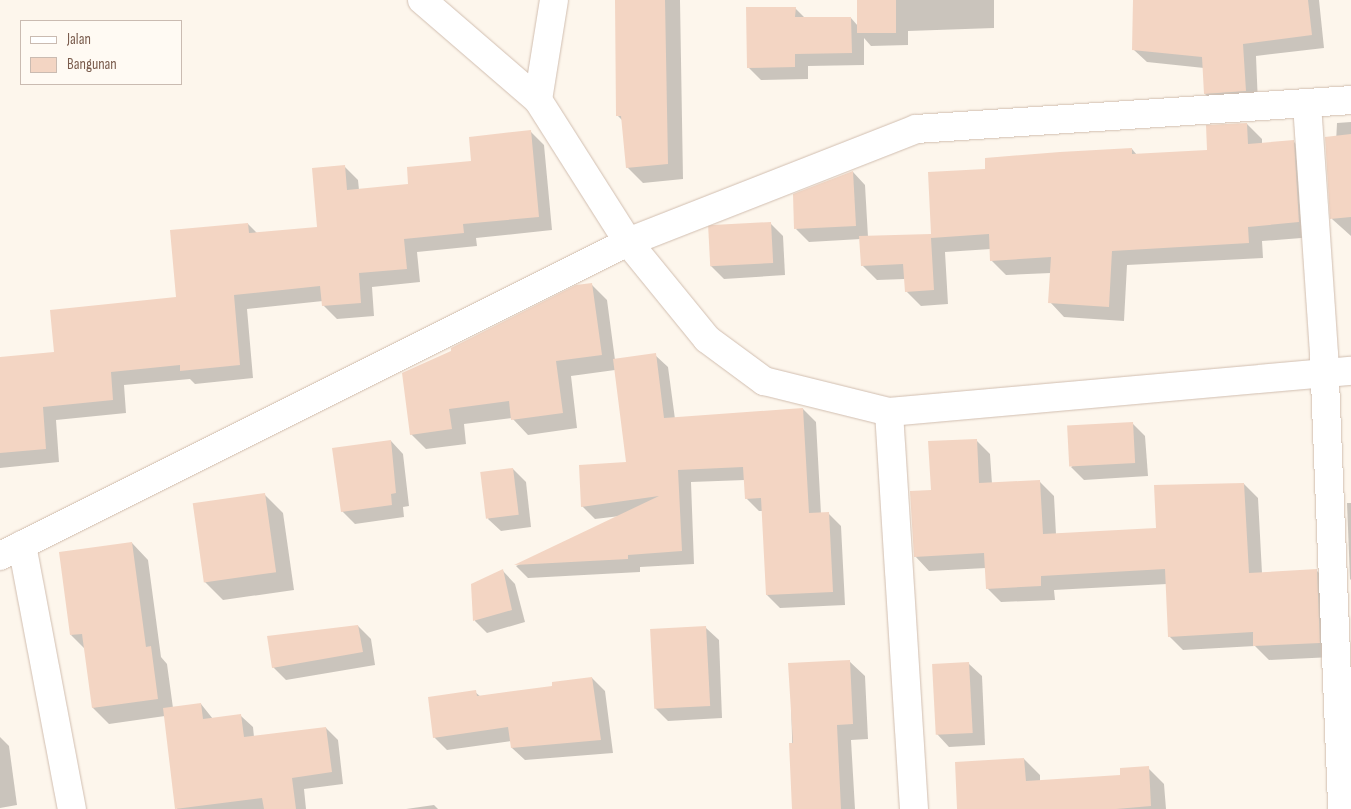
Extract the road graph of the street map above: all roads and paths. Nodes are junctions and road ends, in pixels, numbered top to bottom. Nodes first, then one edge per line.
1 (422, 0) edge
2 (554, 0) edge
3 (538, 100) junction
4 (1351, 100) edge
5 (1307, 104) junction
6 (628, 242) junction
7 (1324, 364) junction
8 (1351, 370) edge
9 (889, 412) junction
10 (11, 551) edge
11 (72, 809) edge
12 (914, 809) edge
13 (1342, 809) edge

1 - 3 street
2 - 3 street
3 - 6 street
4 - 5 street
5 - 6 street
5 - 7 street
6 - 9 street
6 - 10 street
7 - 8 street
7 - 9 street
7 - 13 street
9 - 12 street
10 - 11 street

